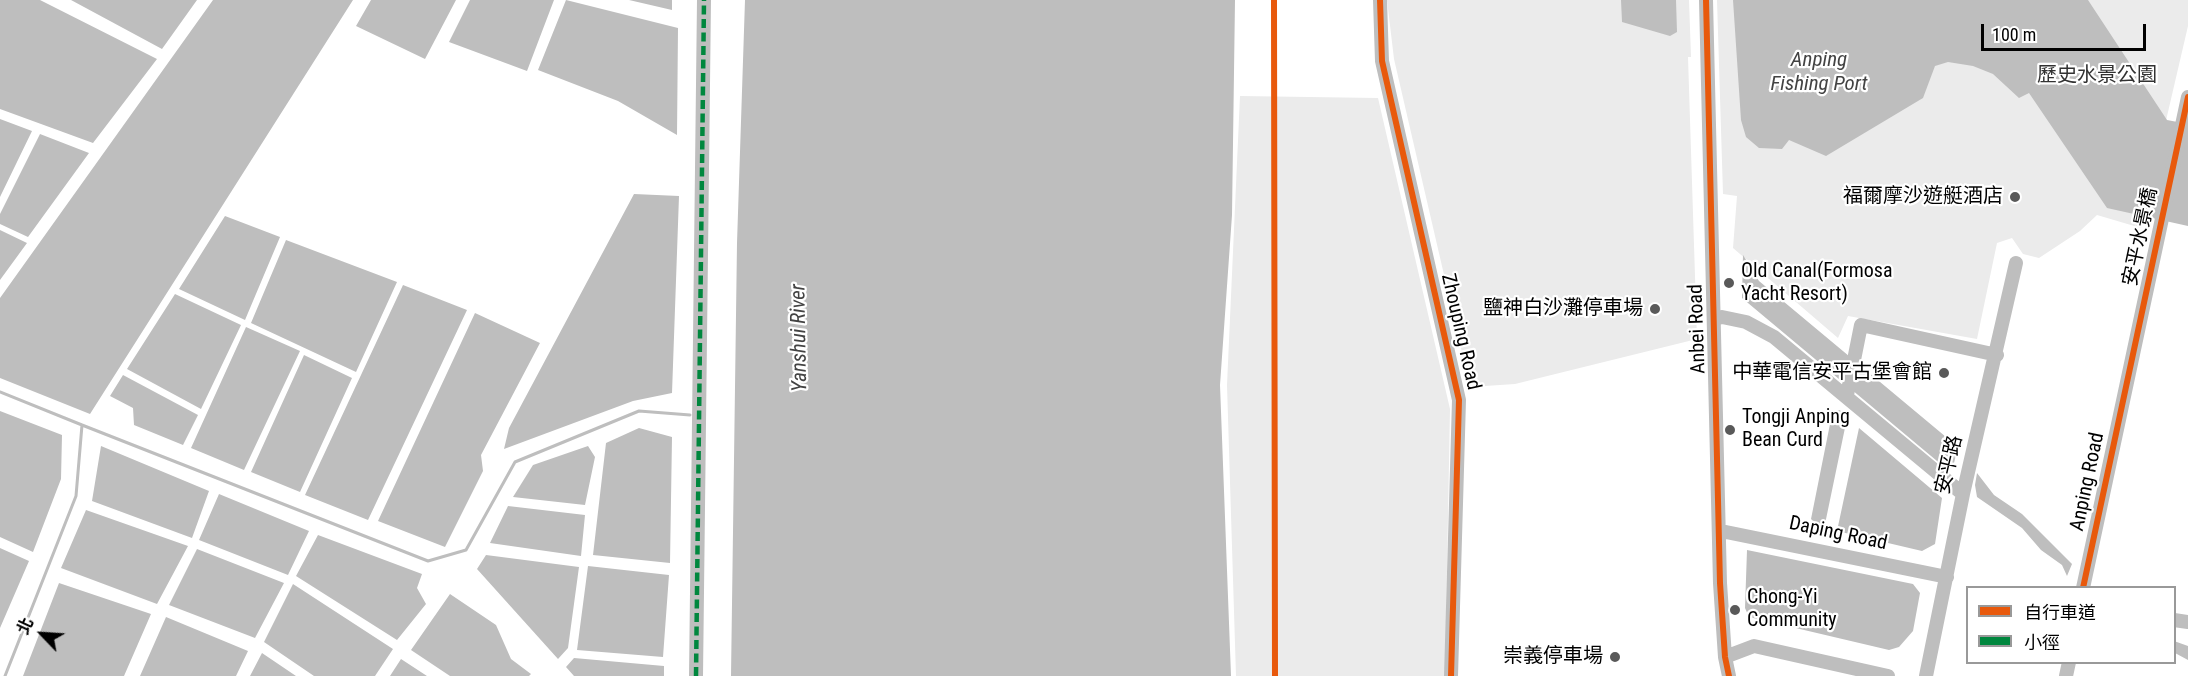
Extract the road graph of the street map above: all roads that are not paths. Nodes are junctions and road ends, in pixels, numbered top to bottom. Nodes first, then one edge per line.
1 (704, 0) edge
2 (1380, 0) edge
3 (1706, 0) edge
4 (2188, 97) edge
5 (2016, 263) dead end
6 (1713, 319) junction
7 (1997, 355) junction
8 (2126, 384) joint
9 (1847, 395) junction
10 (1963, 494) junction
11 (1721, 531) junction
12 (1947, 577) junction
13 (2083, 586) edge
14 (1725, 657) junction
15 (696, 676) edge
16 (1451, 676) edge
17 (1719, 676) edge
18 (1730, 676) edge
19 (1888, 676) edge
20 (1926, 676) edge

1 - 15 street
2 - 16 street, Zhouping Road
3 - 6 street, Anbei Road
4 - 8 street, 安平水景橋
5 - 7 street, 安平路
6 - 9 street
6 - 11 street, Anbei Road
7 - 9 street
7 - 10 street, 安平路
8 - 13 street, Anping Road
9 - 10 street
10 - 12 street, 安平路
11 - 12 street, Daping Road
11 - 14 street, Anbei Road
12 - 20 street, 安平路
14 - 17 street, Anbei Road
14 - 18 street, Anbei Road
14 - 19 street

